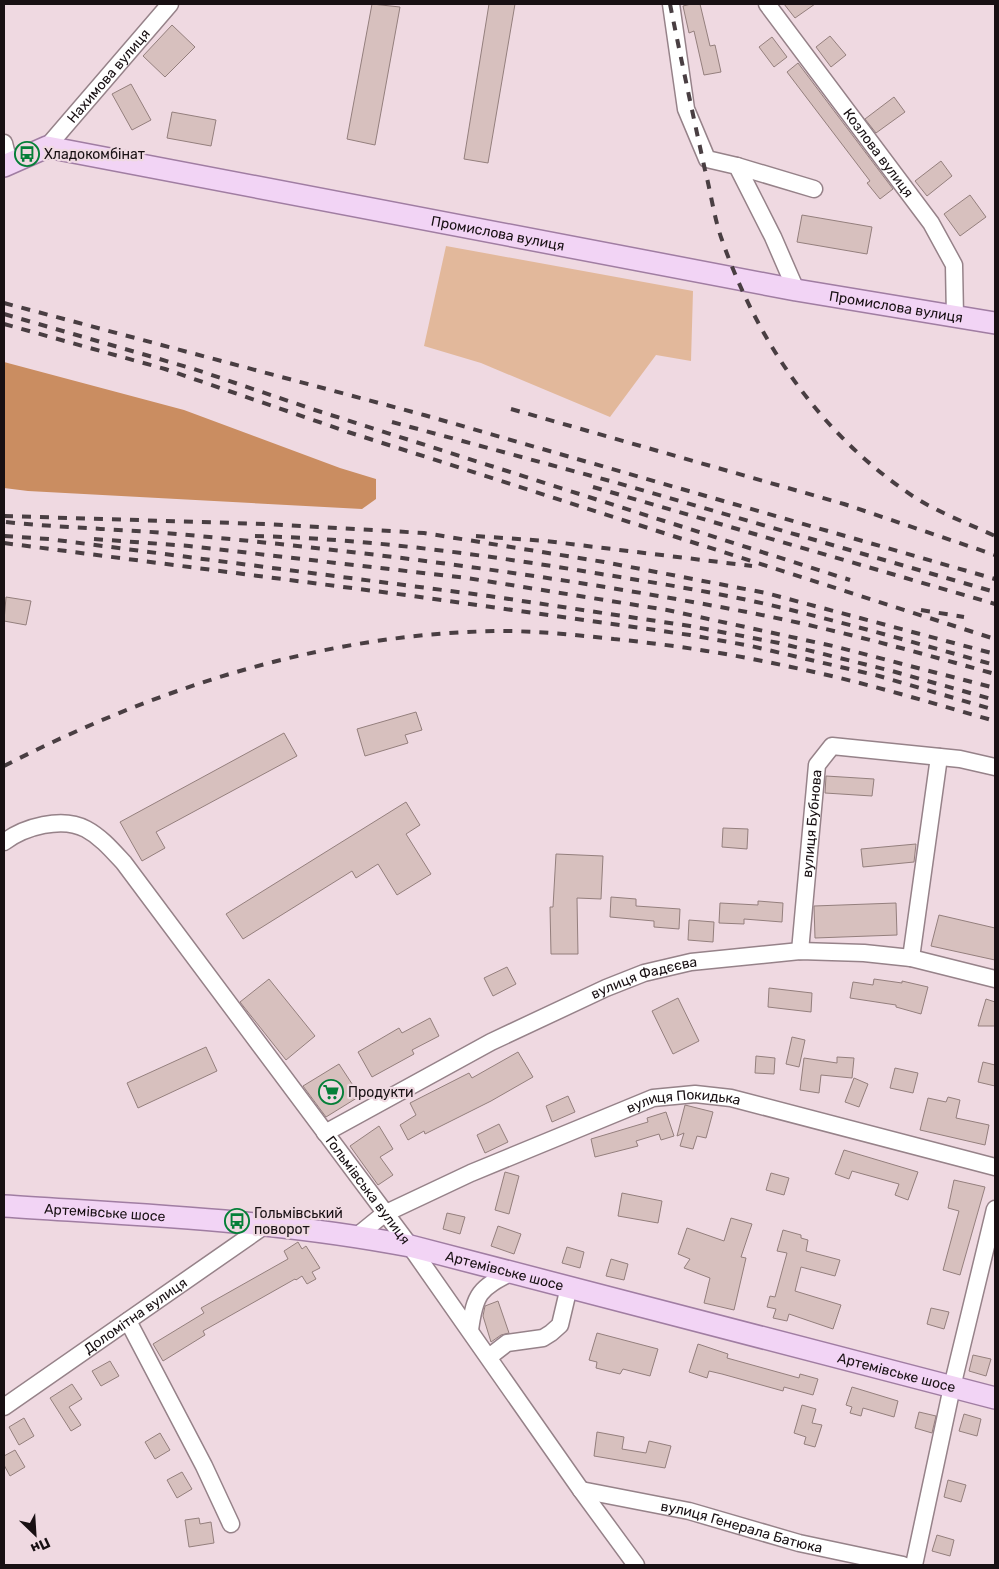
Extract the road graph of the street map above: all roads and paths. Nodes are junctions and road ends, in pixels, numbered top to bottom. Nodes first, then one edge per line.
1 (170, 4) edge
2 (671, 4) edge
3 (767, 4) edge
4 (47, 147) junction
5 (6, 157) edge
6 (738, 166) junction
7 (814, 189) dead end
8 (796, 290) junction
9 (955, 317) junction
10 (995, 323) edge
11 (939, 757) junction
12 (995, 767) edge
13 (4, 842) edge
14 (800, 951) junction
15 (912, 958) junction
16 (995, 979) edge
17 (325, 1134) junction
18 (995, 1167) edge
19 (4, 1206) edge
20 (995, 1209) edge
21 (384, 1214) junction
22 (267, 1224) junction
23 (357, 1236) junction
24 (410, 1246) junction
25 (512, 1272) junction
26 (569, 1287) junction
27 (128, 1321) junction
28 (470, 1330) junction
29 (489, 1357) junction
30 (952, 1387) junction
31 (995, 1398) edge
32 (4, 1407) edge
33 (581, 1490) junction
34 (231, 1524) dead end
35 (636, 1565) edge
36 (903, 1565) edge
37 (914, 1565) edge

1 - 4 street, Нахимова вулиця
2 - 6 street
3 - 9 street, Козлова вулиця
4 - 5 main road
4 - 8 main road, Промислова вулиця
6 - 7 street
6 - 8 street
8 - 9 main road, Промислова вулиця
9 - 10 main road, Промислова вулиця
11 - 12 street, вулиця Бубнова
11 - 14 street, вулиця Бубнова
11 - 15 street
13 - 17 street, Гольмівська вулиця
14 - 15 street, вулиця Фадєєва
14 - 17 street, вулиця Фадєєва
15 - 16 street, вулиця Фадєєва
17 - 21 street, Гольмівська вулиця
18 - 21 street, вулиця Покидька
19 - 22 main road, Артемівське шосе
20 - 30 street
21 - 23 street, вулиця Покидька
21 - 24 street, Гольмівська вулиця
22 - 23 main road, Артемівське шосе
22 - 27 street, Доломітна вулиця
23 - 24 main road, Артемівське шосе
24 - 25 main road, Артемівське шосе
24 - 28 street, Гольмівська вулиця
25 - 26 main road, Артемівське шосе
25 - 28 street
26 - 29 street
26 - 30 main road, Артемівське шосе
27 - 32 street, Доломітна вулиця
27 - 34 street
28 - 29 street, Гольмівська вулиця
29 - 33 street, Гольмівська вулиця
30 - 31 main road, Артемівське шосе
30 - 37 street
33 - 35 street, Гольмівська вулиця
33 - 36 street, вулиця Генерала Батюка

